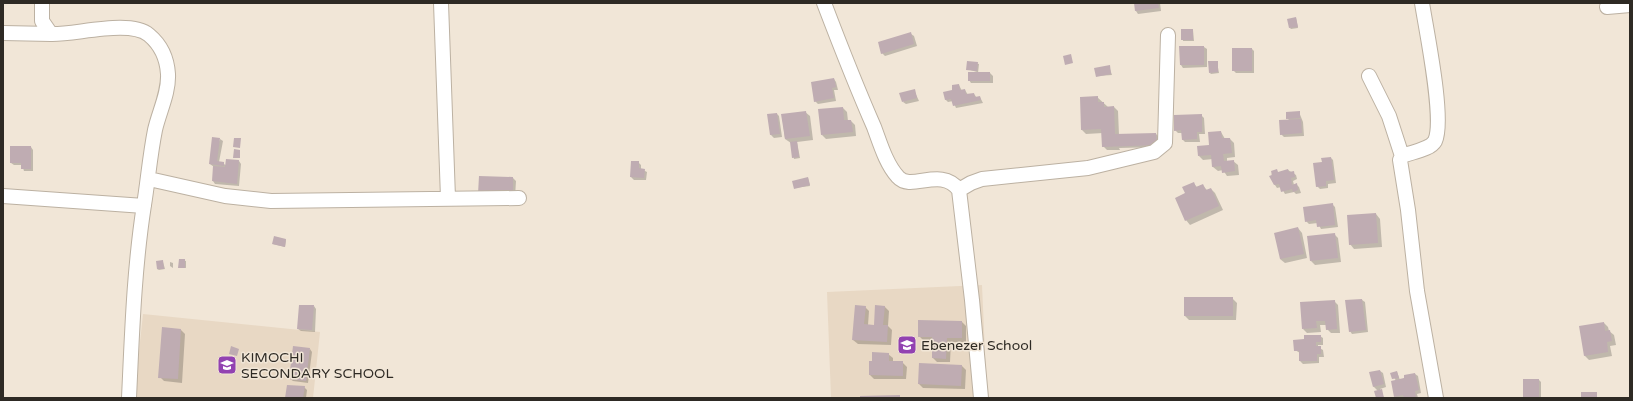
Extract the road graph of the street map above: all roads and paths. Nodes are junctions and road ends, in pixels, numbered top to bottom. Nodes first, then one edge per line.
1 (42, 3) edge
2 (441, 3) edge
3 (824, 3) edge
4 (1422, 3) edge
5 (1630, 5) edge
6 (1607, 7) dead end
7 (3, 33) edge
8 (51, 34) junction
9 (1168, 35) dead end
10 (1369, 76) dead end
11 (1402, 156) junction
12 (149, 179) junction
13 (959, 190) junction
14 (3, 196) edge
15 (448, 198) junction
16 (519, 198) dead end
17 (144, 206) junction
18 (129, 398) edge
19 (981, 398) edge
20 (1436, 398) edge

1 - 8 street
2 - 15 street
3 - 13 street
4 - 11 street
5 - 6 street
7 - 8 street
8 - 12 street
9 - 13 street
10 - 11 street
11 - 20 street
12 - 15 street
12 - 17 street
13 - 19 street
14 - 17 street
15 - 16 street
17 - 18 street

